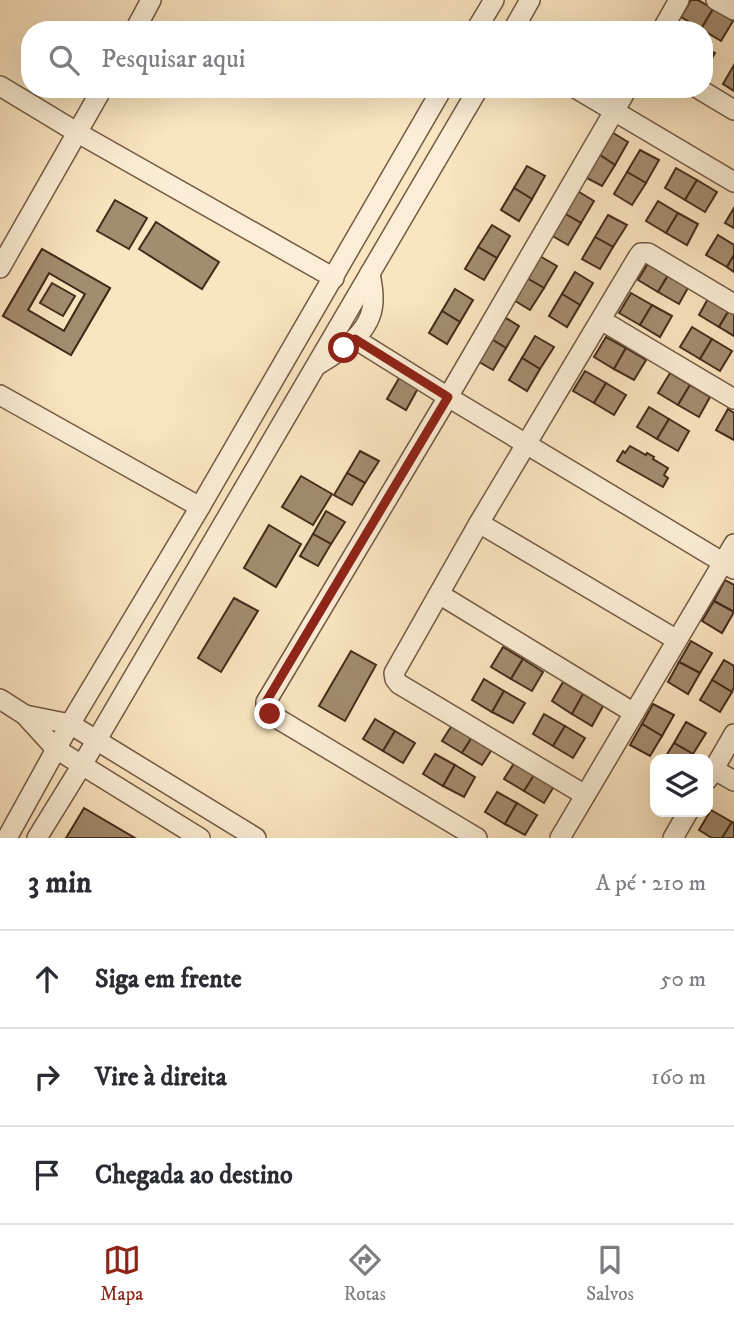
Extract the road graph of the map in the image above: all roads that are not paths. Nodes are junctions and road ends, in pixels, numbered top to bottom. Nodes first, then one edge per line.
1 (151, 0) edge
2 (494, 0) edge
3 (530, 0) edge
4 (679, 0) edge
5 (716, 0) edge
6 (734, 10) edge
7 (140, 21) edge
8 (482, 21) edge
9 (518, 21) edge
10 (667, 21) edge
11 (0, 86) edge
12 (713, 97) edge
13 (97, 98) edge
14 (437, 98) edge
15 (473, 98) edge
16 (592, 98) edge
17 (622, 98) edge
18 (734, 110) edge
19 (614, 111) junction
20 (78, 133) junction
21 (734, 182) edge
22 (0, 268) edge
23 (370, 273) junction
24 (334, 278) junction
25 (734, 304) edge
26 (601, 320) junction
27 (355, 339) junction
28 (315, 366) junction
29 (0, 395) edge
30 (448, 397) junction
31 (734, 399) edge
32 (526, 444) junction
33 (200, 507) junction
34 (479, 523) junction
35 (734, 544) edge
36 (728, 566) edge
37 (439, 594) junction
38 (677, 640) junction
39 (0, 699) edge
40 (634, 713) junction
41 (25, 715) junction
42 (70, 724) junction
43 (734, 734) edge
44 (96, 740) junction
45 (56, 750) junction
46 (82, 765) junction
47 (713, 769) edge
48 (713, 775) edge
49 (734, 782) edge
50 (585, 795) junction
51 (685, 817) edge
52 (7, 838) edge
53 (37, 838) edge
54 (200, 838) edge
55 (256, 838) edge
56 (477, 838) edge
57 (560, 838) edge
58 (673, 838) edge

1 - 7 street
2 - 8 street
3 - 9 street
4 - 10 street
5 - 6 street
11 - 20 street
12 - 18 street
13 - 20 street
14 - 24 street
15 - 23 street
16 - 19 street
17 - 19 street
19 - 21 street
19 - 30 street
20 - 22 street
20 - 24 street
23 - 27 street
23 - 28 street
24 - 33 street
25 - 26 street
26 - 31 street
26 - 32 street
27 - 28 street
27 - 30 street
28 - 44 street
29 - 33 street
30 - 32 street
30 - 56 street
32 - 34 street
32 - 36 street
33 - 42 street
34 - 37 street
34 - 38 street
35 - 36 street
36 - 38 street
37 - 40 street
37 - 50 street
38 - 40 street
39 - 41 street
40 - 50 street
41 - 42 street
41 - 45 street
42 - 44 street
42 - 45 street
43 - 47 street
44 - 46 street
44 - 55 street
45 - 46 street
45 - 52 street
46 - 53 street
46 - 54 street
48 - 49 street
50 - 57 street
51 - 58 street

